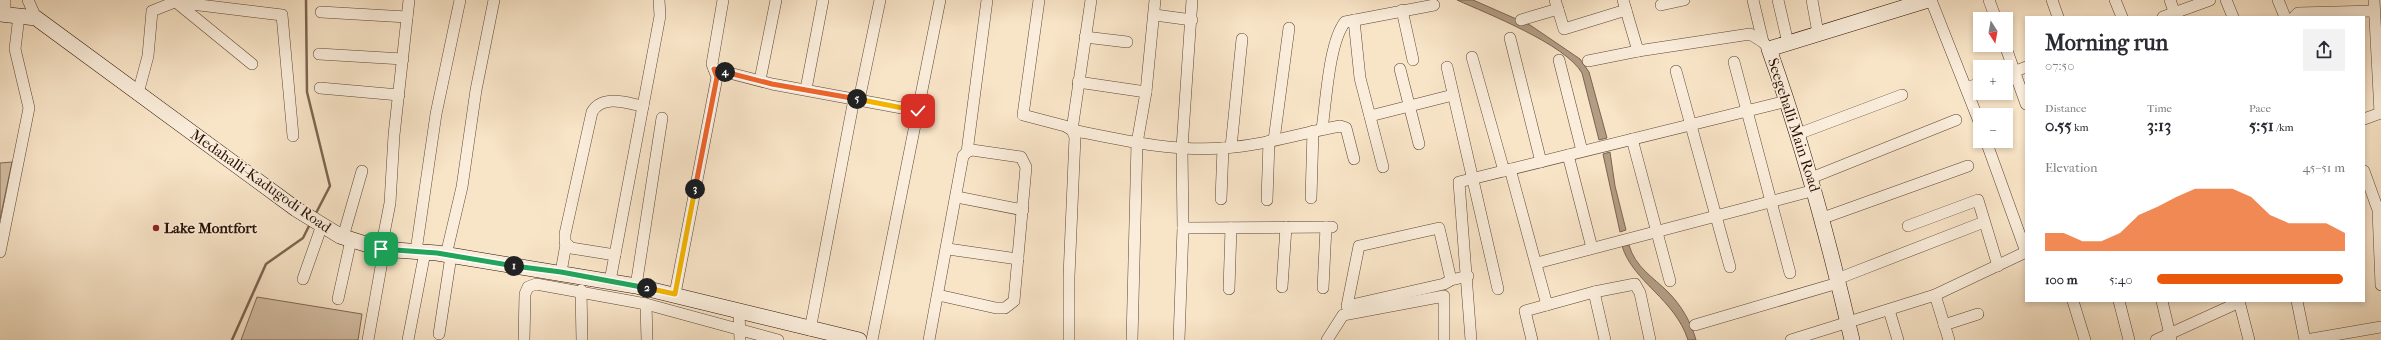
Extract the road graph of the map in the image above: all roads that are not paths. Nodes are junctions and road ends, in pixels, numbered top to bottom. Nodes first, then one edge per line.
1 (28, 0) edge
2 (409, 0) edge
3 (460, 0) edge
4 (494, 0) edge
5 (659, 0) edge
6 (723, 0) edge
7 (776, 0) edge
8 (822, 0) edge
9 (880, 0) edge
10 (940, 0) edge
11 (987, 0) edge
12 (1039, 0) edge
13 (1091, 0) edge
14 (1155, 0) edge
15 (1192, 0) edge
16 (1684, 0) edge
17 (1753, 0) edge
18 (1778, 0) edge
19 (1812, 0) edge
20 (1930, 0) edge
21 (1989, 0) edge
22 (2052, 0) edge
23 (2115, 0) edge
24 (2170, 0) edge
25 (2210, 0) edge
26 (2226, 0) edge
27 (2278, 0) edge
28 (175, 2) junction
29 (1556, 4) edge
30 (1434, 5) dead end
31 (1624, 5) edge
32 (1661, 5) dead end
33 (2374, 5) edge
34 (1402, 10) junction
35 (7, 11) edge
36 (320, 12) dead end
37 (1993, 12) edge
38 (2175, 15) edge
39 (1155, 16) junction
40 (2058, 16) edge
41 (2122, 16) edge
42 (2233, 16) edge
43 (2285, 16) edge
44 (2297, 16) edge
45 (407, 17) junction
46 (36, 18) junction
47 (1192, 20) junction
48 (1354, 20) junction
49 (1521, 20) dead end
50 (1289, 28) dead end
51 (1818, 33) junction
52 (1085, 37) junction
53 (1242, 38) dead end
54 (1510, 38) dead end
55 (1127, 42) dead end
56 (1788, 43) junction
57 (1766, 46) junction
58 (1638, 51) junction
59 (319, 54) dead end
60 (1472, 57) dead end
61 (402, 59) junction
62 (1413, 60) dead end
63 (1559, 60) dead end
64 (1588, 61) dead end
65 (1734, 62) dead end
66 (252, 64) dead end
67 (1447, 67) dead end
68 (2025, 67) edge
69 (714, 69) junction
70 (1400, 69) dead end
71 (1676, 71) dead end
72 (2013, 72) edge
73 (2013, 79) edge
74 (760, 80) junction
75 (1078, 82) junction
76 (1973, 86) edge
77 (320, 88) dead end
78 (1967, 88) junction
79 (806, 89) junction
80 (1146, 92) junction
81 (138, 93) junction
82 (399, 95) junction
83 (1453, 95) junction
84 (1902, 95) dead end
85 (857, 99) junction
86 (1787, 101) junction
87 (2025, 102) edge
88 (643, 106) junction
89 (1410, 106) junction
90 (1974, 108) edge
91 (918, 111) junction
92 (1746, 111) junction
93 (2381, 113) edge
94 (1370, 116) junction
95 (662, 118) dead end
96 (2365, 119) edge
97 (1956, 120) dead end
98 (1691, 125) junction
99 (1072, 130) junction
100 (1317, 130) junction
101 (1798, 134) junction
102 (293, 136) dead end
103 (1632, 139) junction
104 (1272, 140) junction
105 (1137, 143) junction
106 (1419, 144) dead end
107 (1182, 148) junction
108 (1227, 148) junction
109 (1989, 148) edge
110 (1582, 151) junction
111 (967, 152) junction
112 (1568, 155) junction
113 (1354, 159) dead end
114 (1541, 162) junction
115 (1968, 166) dead end
116 (1383, 167) dead end
117 (1507, 170) junction
118 (362, 171) dead end
119 (2365, 173) edge
120 (1472, 179) junction
121 (1813, 184) junction
122 (957, 197) junction
123 (2378, 197) edge
124 (1311, 198) dead end
125 (1221, 199) dead end
126 (1267, 200) dead end
127 (1771, 202) junction
128 (1023, 210) junction
129 (1716, 215) junction
130 (1823, 218) junction
131 (1984, 222) junction
132 (322, 226) junction
133 (1908, 226) dead end
134 (1286, 227) junction
135 (1183, 228) junction
136 (1231, 228) junction
137 (1656, 232) junction
138 (347, 238) junction
139 (566, 244) junction
140 (1592, 248) junction
141 (383, 249) junction
142 (948, 249) junction
143 (2025, 249) edge
144 (0, 252) edge
145 (420, 252) junction
146 (2025, 252) edge
147 (615, 255) junction
148 (449, 256) junction
149 (1018, 259) junction
150 (1537, 263) junction
151 (1998, 266) junction
152 (1730, 267) dead end
153 (561, 272) junction
154 (1790, 273) dead end
155 (1468, 276) junction
156 (303, 279) dead end
157 (1451, 280) junction
158 (610, 281) junction
159 (1670, 281) dead end
160 (1837, 281) junction
161 (2381, 285) edge
162 (636, 286) junction
163 (1282, 287) dead end
164 (1322, 288) dead end
165 (1229, 289) dead end
166 (1498, 289) dead end
167 (581, 290) junction
168 (1594, 292) junction
169 (675, 294) junction
170 (938, 295) junction
171 (1935, 295) junction
172 (338, 299) dead end
173 (2073, 302) edge
174 (2119, 302) edge
175 (2162, 302) edge
176 (2235, 302) edge
177 (2239, 302) edge
178 (2297, 302) edge
179 (646, 304) junction
180 (1547, 305) junction
181 (1889, 310) junction
182 (740, 312) junction
183 (1978, 314) dead end
184 (1848, 323) junction
185 (1695, 325) dead end
186 (1944, 325) junction
187 (2381, 327) edge
188 (810, 330) junction
189 (439, 334) dead end
190 (740, 335) edge
191 (2171, 337) edge
192 (368, 340) edge
193 (408, 340) edge
194 (524, 340) edge
195 (582, 340) edge
196 (647, 340) edge
197 (778, 340) edge
198 (859, 340) edge
199 (872, 340) edge
200 (930, 340) edge
201 (1069, 340) edge
202 (1132, 340) edge
203 (1179, 340) edge
204 (1327, 340) edge
205 (1444, 340) edge
206 (1471, 340) edge
207 (1532, 340) edge
208 (1605, 340) edge
209 (1650, 340) edge
210 (1791, 340) edge
211 (1852, 340) edge
212 (1898, 340) edge
213 (1949, 340) edge
214 (2085, 340) edge
215 (2129, 340) edge
216 (2156, 340) edge
217 (2249, 340) edge
218 (2305, 340) edge

1 - 46 street
2 - 45 street
3 - 145 street
4 - 148 street
5 - 88 street
6 - 69 street
7 - 74 street
8 - 79 street
9 - 85 street
10 - 91 street
11 - 111 street
12 - 99 street
13 - 52 street
14 - 39 street
15 - 47 street
16 - 32 street
17 - 57 street
18 - 56 street
19 - 51 street
20 - 51 street, Seegehalli Main Road
20 - 78 street
21 - 37 street
22 - 40 street
23 - 41 street
24 - 38 street
25 - 38 street
26 - 42 street
27 - 43 street
28 - 66 street
28 - 81 street
28 - 102 street
29 - 31 street
29 - 49 street
30 - 34 street
31 - 58 street
33 - 44 street
33 - 93 street
34 - 48 street
34 - 62 street
35 - 46 street, Medahalli-Kadugodi Road
35 - 144 street
36 - 45 street
39 - 47 street
39 - 80 street
45 - 61 street
46 - 81 street, Medahalli-Kadugodi Road
47 - 107 street
48 - 94 street
48 - 100 street
50 - 104 street
51 - 56 street, Seegehalli Main Road
52 - 55 street
52 - 75 street
53 - 108 street
54 - 114 street
56 - 57 street, Seegehalli Main Road
57 - 58 street
57 - 86 street, Seegehalli Main Road
58 - 64 street
59 - 61 street
60 - 117 street
61 - 82 street
63 - 110 street
65 - 92 street
67 - 83 street
68 - 72 street
69 - 74 street
69 - 169 street
70 - 89 street
71 - 98 street
73 - 87 street
74 - 79 street
75 - 80 street
75 - 99 street
76 - 78 street
77 - 82 street
78 - 90 street
79 - 85 street
80 - 105 street
81 - 132 street, Medahalli-Kadugodi Road
82 - 141 street
83 - 89 street
83 - 120 street
84 - 101 street
85 - 91 street
85 - 188 street
86 - 92 street
86 - 101 street, Seegehalli Main Road
88 - 139 street
88 - 147 street
89 - 94 street
89 - 106 street
91 - 199 street
92 - 98 street
92 - 127 street
93 - 96 street
94 - 116 street
95 - 162 street
97 - 121 street
98 - 103 street
98 - 129 street
99 - 105 street
99 - 201 street
100 - 104 street
100 - 113 street
100 - 124 street
101 - 121 street, Seegehalli Main Road
103 - 110 street
103 - 137 street
104 - 108 street
104 - 126 street
105 - 107 street
105 - 202 street
107 - 108 street
107 - 135 street
108 - 125 street
109 - 143 street
110 - 112 street
111 - 122 street
111 - 128 street
112 - 114 street
112 - 140 street
114 - 117 street
115 - 130 street
117 - 120 street
117 - 150 street
118 - 138 street
119 - 123 street
120 - 155 street
120 - 166 street
121 - 127 street
121 - 130 street, Seegehalli Main Road
122 - 128 street
122 - 142 street
123 - 161 street
127 - 129 street
127 - 154 street
128 - 149 street
129 - 137 street
129 - 152 street
130 - 160 street, Seegehalli Main Road
131 - 133 street
131 - 151 street
131 - 160 street
132 - 138 street, Medahalli-Kadugodi Road
132 - 156 street
134 - 136 street
134 - 163 street
134 - 164 street
135 - 136 street
135 - 203 street
136 - 165 street
137 - 140 street
137 - 159 street
138 - 141 street, Medahalli-Kadugodi Road
138 - 172 street
139 - 147 street
139 - 153 street
140 - 150 street
141 - 145 street, Medahalli-Kadugodi Road
141 - 192 street
142 - 149 street
142 - 170 street
145 - 148 street, Medahalli-Kadugodi Road
145 - 193 street
146 - 151 street
147 - 158 street
148 - 153 street, Medahalli-Kadugodi Road
148 - 189 street
149 - 170 street
150 - 180 street
151 - 171 street
153 - 158 street, Medahalli-Kadugodi Road
155 - 157 street
155 - 206 street
157 - 157 street
158 - 162 street, Medahalli-Kadugodi Road
160 - 184 street, Seegehalli Main Road
160 - 185 street
162 - 169 street, Medahalli-Kadugodi Road
167 - 179 street
167 - 194 street
167 - 195 street
168 - 180 street
168 - 208 street
168 - 209 street
169 - 182 street, Medahalli-Kadugodi Road
170 - 200 street
171 - 181 street
171 - 186 street
173 - 214 street
174 - 215 street
175 - 191 street
176 - 191 street
177 - 217 street
178 - 218 street
179 - 190 street
179 - 196 street
180 - 207 street
181 - 184 street
181 - 212 street
182 - 188 street, Medahalli-Kadugodi Road
182 - 190 street
183 - 186 street
184 - 210 street
184 - 211 street, Seegehalli Main Road
186 - 213 street
187 - 218 street
188 - 198 street, Medahalli-Kadugodi Road
190 - 197 street
191 - 216 street
204 - 205 street

